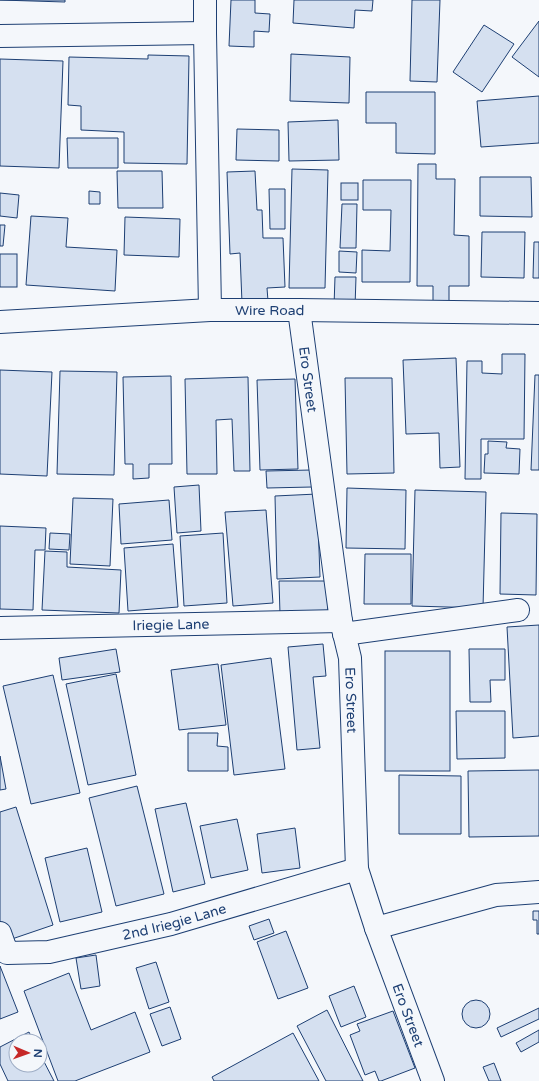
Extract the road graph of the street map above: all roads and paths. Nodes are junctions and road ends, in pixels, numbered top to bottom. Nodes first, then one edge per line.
1 (205, 0) edge
2 (205, 33) junction
3 (0, 36) edge
4 (210, 310) junction
5 (299, 310) junction
6 (539, 313) edge
7 (0, 322) edge
8 (518, 610) dead end
9 (0, 628) edge
10 (343, 628) junction
11 (357, 870) junction
12 (539, 892) edge
13 (376, 928) junction
14 (0, 934) edge
15 (433, 1081) edge

1 - 2 street
2 - 3 street
2 - 4 street
4 - 5 street, Wire Road
4 - 7 street, Wire Road
5 - 6 street, Wire Road
5 - 10 street, Ero Street
8 - 10 street, Iriegie Lane
9 - 10 street, Iriegie Lane
10 - 11 street, Ero Street
11 - 13 street, Ero Street
11 - 14 street, 2nd Iriegie Lane
12 - 13 street
13 - 15 street, Ero Street

